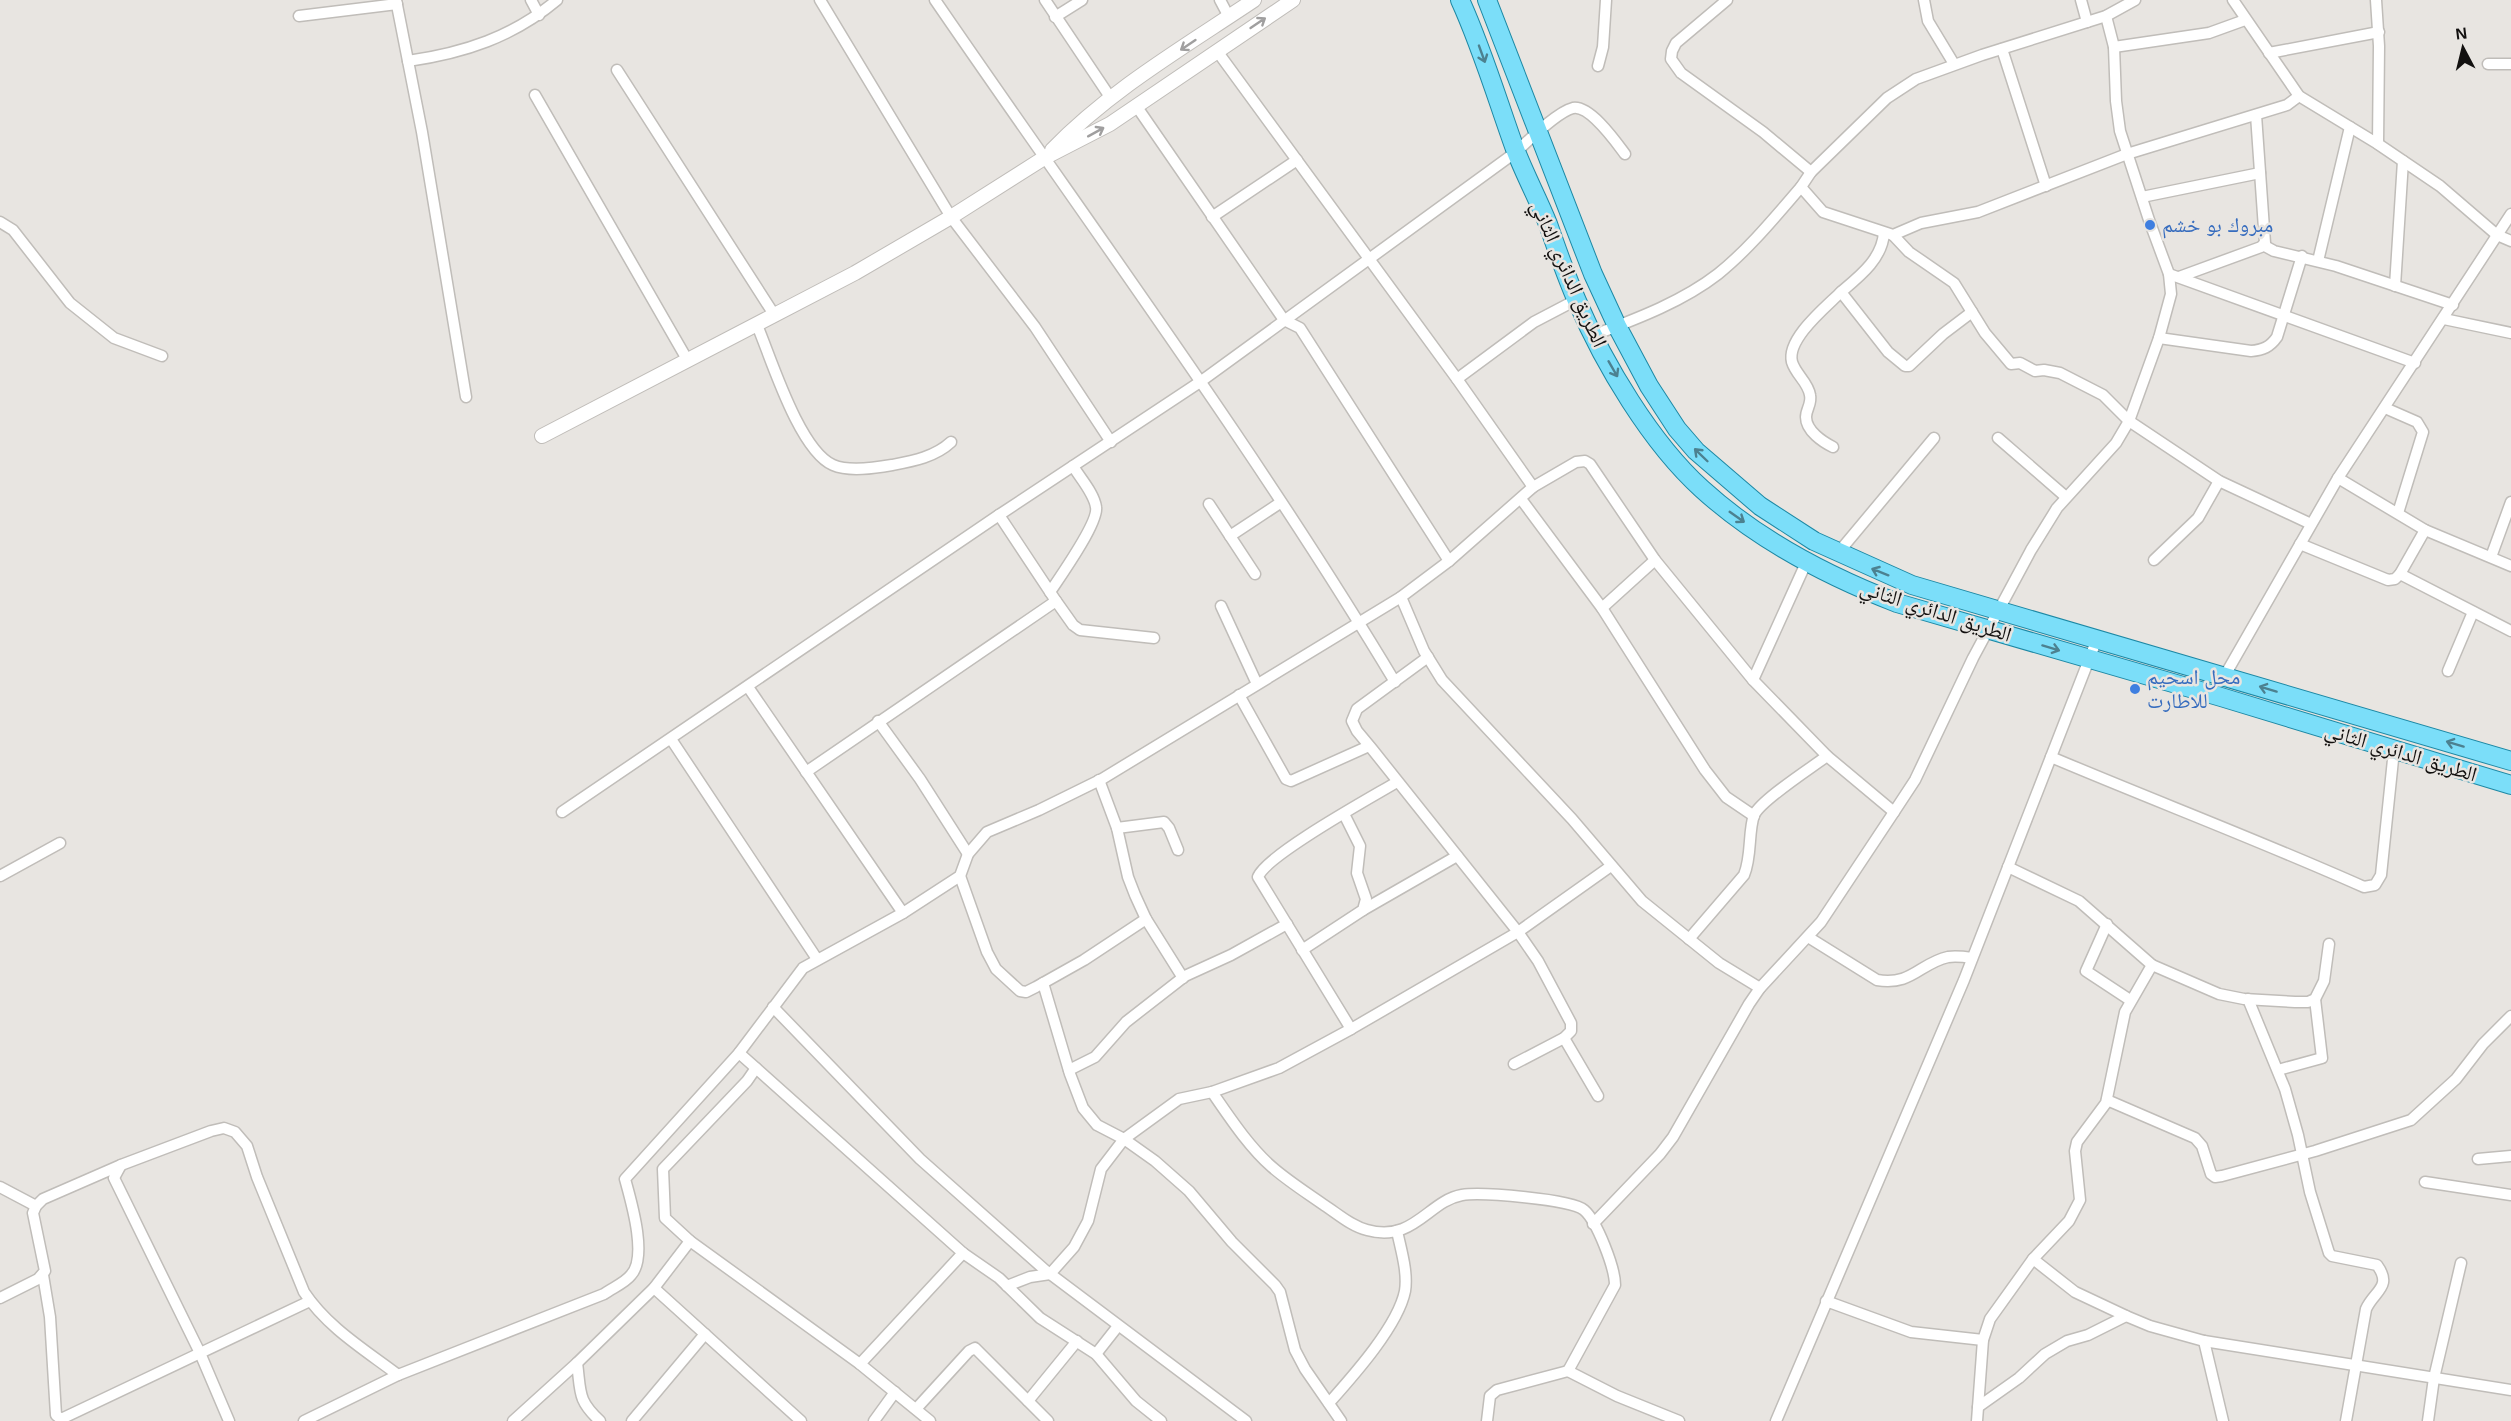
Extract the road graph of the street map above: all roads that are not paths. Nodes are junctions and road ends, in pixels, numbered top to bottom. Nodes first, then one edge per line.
1 (531, 0) edge
2 (557, 0) edge
3 (820, 0) edge
4 (935, 0) edge
5 (1045, 0) edge
6 (1082, 0) edge
7 (1220, 0) edge
8 (1254, 0) edge
9 (1293, 0) edge
10 (1460, 0) edge
11 (1487, 0) edge
12 (1606, 0) edge
13 (1727, 0) edge
14 (1924, 0) edge
15 (2081, 0) edge
16 (2135, 0) edge
17 (2376, 0) edge
18 (2235, 1) edge
19 (397, 2) edge
20 (539, 15) junction
21 (299, 16) dead end
22 (1055, 16) junction
23 (2106, 16) junction
24 (1229, 17) junction
25 (2245, 20) junction
26 (2087, 22) junction
27 (2379, 32) junction
28 (2114, 47) junction
29 (2002, 49) junction
30 (1217, 51) junction
31 (2269, 54) junction
32 (408, 61) junction
33 (1954, 64) junction
34 (2488, 64) dead end
35 (2511, 64) edge
36 (1598, 66) dead end
37 (617, 70) dead end
38 (535, 94) dead end
39 (2299, 96) junction
40 (1110, 97) junction
41 (1137, 108) junction
42 (2256, 115) junction
43 (2350, 127) junction
44 (1539, 132) junction
45 (2378, 144) junction
46 (1516, 152) junction
47 (1625, 154) dead end
48 (2127, 154) junction
49 (1044, 158) junction
50 (1297, 160) junction
51 (2403, 161) junction
52 (1811, 171) junction
53 (2260, 173) junction
54 (2046, 186) junction
55 (1801, 187) junction
56 (2142, 197) junction
57 (2511, 214) edge
58 (951, 217) junction
59 (1212, 217) junction
60 (0, 222) edge
61 (1888, 234) junction
62 (2497, 235) junction
63 (2511, 241) edge
64 (2264, 244) junction
65 (2302, 256) junction
66 (1370, 260) junction
67 (2318, 261) junction
68 (2174, 275) junction
69 (2395, 286) junction
70 (1841, 292) junction
71 (1576, 300) junction
72 (2453, 305) junction
73 (1972, 312) junction
74 (2285, 315) junction
75 (775, 316) junction
76 (2444, 319) junction
77 (1284, 320) junction
78 (757, 325) junction
79 (1617, 326) junction
80 (2511, 333) edge
81 (1594, 335) junction
82 (2159, 338) junction
83 (162, 356) dead end
84 (688, 361) junction
85 (2415, 363) junction
86 (1457, 379) junction
87 (1200, 382) junction
88 (466, 397) dead end
89 (2385, 408) junction
90 (2129, 421) junction
91 (542, 436) dead end
92 (1934, 438) dead end
93 (1998, 438) dead end
94 (951, 441) dead end
95 (1111, 441) junction
96 (1833, 447) dead end
97 (1073, 466) junction
98 (2338, 478) junction
99 (2219, 481) junction
100 (1533, 488) junction
101 (2066, 497) junction
102 (1521, 499) junction
103 (2511, 502) edge
104 (1280, 503) junction
105 (1209, 504) dead end
106 (2398, 513) junction
107 (999, 515) junction
108 (2311, 524) junction
109 (2425, 530) junction
110 (1230, 536) junction
111 (2300, 544) junction
112 (1838, 553) junction
113 (2491, 557) junction
114 (1655, 560) junction
115 (1449, 561) junction
116 (2154, 561) dead end
117 (1806, 563) junction
118 (2511, 566) edge
119 (1255, 574) dead end
120 (2400, 574) junction
121 (1053, 597) junction
122 (1401, 597) junction
123 (1221, 606) dead end
124 (1602, 608) junction
125 (1999, 610) junction
126 (2473, 612) junction
127 (1359, 623) junction
128 (1990, 629) junction
129 (2511, 631) edge
130 (1154, 638) dead end
131 (2097, 639) junction
132 (1428, 657) junction
133 (2090, 660) junction
134 (2448, 671) dead end
135 (2224, 677) junction
136 (1753, 680) junction
137 (1395, 682) junction
138 (1257, 684) junction
139 (748, 687) junction
140 (1239, 695) junction
141 (878, 721) junction
142 (671, 739) junction
143 (1369, 746) junction
144 (2394, 750) junction
145 (1827, 756) junction
146 (2051, 758) junction
147 (2511, 761) edge
148 (806, 772) junction
149 (1099, 780) junction
150 (1397, 782) junction
151 (2511, 785) edge
152 (562, 812) dead end
153 (1894, 812) junction
154 (1344, 814) junction
155 (1754, 816) junction
156 (1117, 828) junction
157 (60, 843) dead end
158 (1178, 850) dead end
159 (968, 854) junction
160 (1457, 856) junction
161 (1611, 866) junction
162 (2008, 867) junction
163 (0, 876) edge
164 (960, 876) junction
165 (1363, 910) junction
166 (903, 913) junction
167 (1146, 918) junction
168 (1287, 924) junction
169 (2107, 924) junction
170 (1518, 932) junction
171 (1808, 937) junction
172 (1689, 939) junction
173 (2330, 944) dead end
174 (1302, 950) junction
175 (1972, 958) junction
176 (817, 959) junction
177 (2152, 964) junction
178 (1183, 978) junction
179 (1043, 983) junction
180 (1760, 988) junction
181 (2248, 999) junction
182 (2315, 999) junction
183 (2130, 1000) junction
184 (773, 1007) junction
185 (2511, 1016) edge
186 (1351, 1029) junction
187 (1564, 1038) junction
188 (739, 1053) junction
189 (1514, 1064) dead end
190 (756, 1068) junction
191 (1069, 1070) junction
192 (2278, 1070) junction
193 (1212, 1092) junction
194 (1598, 1096) dead end
195 (2107, 1100) junction
196 (1124, 1139) junction
197 (2302, 1155) junction
198 (2511, 1156) edge
199 (2478, 1159) dead end
200 (122, 1165) junction
201 (2425, 1182) dead end
202 (0, 1187) edge
203 (2511, 1195) edge
204 (36, 1206) junction
205 (1593, 1224) junction
206 (1397, 1231) junction
207 (690, 1242) junction
208 (963, 1253) junction
209 (2033, 1259) junction
210 (2461, 1263) dead end
211 (1050, 1274) junction
212 (43, 1275) junction
213 (1007, 1286) junction
214 (654, 1288) junction
215 (0, 1298) edge
216 (310, 1301) junction
217 (1826, 1301) junction
218 (2126, 1316) junction
219 (1118, 1326) junction
220 (705, 1334) junction
221 (1983, 1340) junction
222 (1077, 1341) junction
223 (2204, 1341) junction
224 (200, 1353) junction
225 (1096, 1354) junction
226 (577, 1363) junction
227 (860, 1364) junction
228 (2355, 1366) junction
229 (1568, 1371) junction
230 (398, 1375) junction
231 (2434, 1378) junction
232 (2511, 1390) edge
233 (895, 1392) junction
234 (1028, 1401) junction
235 (1329, 1402) junction
236 (1978, 1407) junction
237 (916, 1409) junction
238 (1154, 1419) edge
239 (229, 1421) edge
240 (304, 1421) edge
241 (513, 1421) edge
242 (600, 1421) edge
243 (632, 1421) edge
244 (801, 1421) edge
245 (874, 1421) edge
246 (930, 1421) edge
247 (1048, 1421) edge
248 (1246, 1421) edge
249 (1341, 1421) edge
250 (1487, 1421) edge
251 (1678, 1421) edge
252 (1776, 1421) edge
253 (1977, 1421) edge
254 (2223, 1421) edge
255 (2346, 1421) edge
256 (2428, 1421) edge

1 - 20 street
2 - 20 street
3 - 58 street
4 - 49 street
5 - 22 street
6 - 22 street
7 - 24 street
8 - 24 street
30 -> 9 street
10 -> 46 main road, الطريق الدائري الثاني
11 - 44 main road, الطريق الدائري الثاني
12 - 36 street
13 - 52 street
14 - 33 street
15 - 26 street
16 - 23 street
17 - 27 street
18 - 25 street
19 - 21 street
19 - 32 street
20 - 32 street
22 - 40 street
23 - 26 street
23 - 28 street
24 -> 40 street
25 - 28 street
25 - 31 street
26 - 29 street
27 - 31 street
27 - 45 street
28 - 48 street
29 - 33 street
29 - 54 street
30 - 41 street
30 - 50 street
31 - 39 street
32 - 88 street
33 - 52 street
34 - 35 street
37 - 75 street
38 - 84 street
39 - 42 street
39 - 43 street
40 - 49 street
49 -> 41 street
41 - 59 street
42 - 48 street
42 - 53 street
43 - 45 street
43 - 67 street
44 - 46 street
44 - 47 street
44 - 79 main road, الطريق الدائري الثاني
45 - 51 street
46 - 66 street
46 - 71 main road, الطريق الدائري الثاني
48 - 54 street
48 - 56 street
49 - 58 street
49 - 87 street
50 - 59 street
50 - 66 street
51 - 62 street
51 - 69 street
52 - 55 street
53 - 56 street
53 - 64 street
54 - 61 street
55 - 61 street
55 - 79 street
56 - 68 street
57 - 62 street
58 - 75 street
58 - 95 street
59 - 77 street
60 - 83 street
61 - 70 street
61 - 73 street
62 - 63 street
62 - 72 street
64 - 65 street
64 - 68 street
65 - 67 street
65 - 74 street
66 - 77 street
66 - 86 street
67 - 69 street
68 - 74 street
68 - 82 street
69 - 72 street
70 - 73 street
70 - 96 street
71 - 81 main road, الطريق الدائري الثاني
71 - 86 street
72 - 76 street
73 - 90 street
74 - 82 street
74 - 85 street
75 - 78 street
76 - 80 street
76 - 85 street
77 - 87 street
77 - 115 street
78 - 84 street
78 - 94 street
79 - 81 street
112 -> 79 main road, الطريق الدائري الثاني
81 -> 117 main road, الطريق الدائري الثاني
82 - 90 street
84 - 91 street
85 - 89 street
86 - 100 street
87 - 95 street
87 - 104 street
89 - 98 street
89 - 106 street
90 - 99 street
90 - 101 street
92 - 112 street
93 - 101 street
95 - 97 street
97 - 107 street
97 - 121 street
98 - 106 street
98 - 108 street
99 - 108 street
99 - 116 street
100 - 102 street
100 - 114 street
101 - 125 street
102 - 115 street
102 - 124 street
103 - 113 street
104 - 110 street
104 - 127 street
105 - 110 street
106 - 109 street
107 - 121 street
107 - 139 street
108 - 111 street
109 - 113 street
109 - 120 street
110 - 119 street
111 - 120 street
111 - 135 street
125 -> 112 main road, الطريق الدائري الثاني
113 - 118 street
114 - 124 street
114 - 136 street
115 - 122 street
117 - 128 main road, الطريق الدائري الثاني
117 - 136 street
120 - 126 street
121 - 130 street
121 - 141 street
122 - 127 street
122 - 132 street
123 - 138 street
124 - 155 street
125 - 128 street
125 - 131 main road, الطريق الدائري الثاني
126 - 129 street
126 - 134 street
127 - 137 street
127 - 138 street
128 -> 133 main road, الطريق الدائري الثاني
128 - 153 street
131 - 133 street
131 - 135 main road, الطريق الدائري الثاني
132 - 137 street
132 - 161 street
133 - 144 main road, الطريق الدائري الثاني
133 - 146 street
147 -> 135 main road, الطريق الدائري الثاني
136 - 145 street
137 - 143 street
138 - 140 street
139 - 142 street
139 - 148 street
140 - 143 street
140 - 149 street
141 - 148 street
141 - 159 street
142 - 152 street
142 - 176 street
143 - 150 street
144 - 146 street
144 - 151 main road, الطريق الدائري الثاني
145 - 153 street
145 - 155 street
146 - 162 street
148 - 166 street
149 - 156 street
149 - 159 street
150 - 154 street
150 - 160 street
153 - 171 street
154 - 165 street
154 - 168 street
155 - 172 street
156 - 158 street
156 - 167 street
157 - 163 street
159 - 164 street
160 - 165 street
160 - 170 street
161 - 170 street
161 - 172 street
162 - 169 street
162 - 175 street
164 - 166 street
164 - 179 street
165 - 174 street
166 - 176 street
167 - 178 street
167 - 179 street
168 - 174 street
168 - 178 street
169 - 177 street
169 - 183 street
170 - 186 street
170 - 187 street
171 - 175 street
171 - 180 street
172 - 180 street
173 - 182 street
174 - 186 street
175 - 217 street
176 - 184 street
177 - 181 street
177 - 183 street
178 - 191 street
179 - 191 street
180 - 205 street
181 - 182 street
181 - 192 street
182 - 192 street
183 - 195 street
184 - 188 street
184 - 211 street
185 - 197 street
186 - 193 street
187 - 189 street
187 - 194 street
188 - 190 street
188 - 230 street
190 - 207 street
190 - 208 street
191 - 196 street
192 - 197 street
193 - 196 street
193 - 206 street
195 - 197 street
195 - 209 street
196 - 211 street
196 - 235 street
197 - 228 street
198 - 199 street
200 - 204 street
200 - 216 street
200 - 224 street
201 - 203 street
202 - 204 street
204 - 212 street
205 - 206 street
205 - 229 street
206 - 235 street
207 - 214 street
207 - 227 street
208 - 213 street
208 - 227 street
209 - 218 street
209 - 221 street
210 - 231 street
211 - 213 street
211 - 219 street
212 - 215 street
212 - 224 street
213 - 222 street
214 - 220 street
214 - 226 street
216 - 224 street
216 - 230 street
217 - 221 street
217 - 252 street
218 - 223 street
218 - 236 street
219 - 225 street
219 - 248 street
220 - 243 street
220 - 244 street
221 - 236 street
222 - 225 street
222 - 234 street
223 - 228 street
223 - 254 street
224 - 239 street
225 - 238 street
226 - 241 street
226 - 242 street
227 - 233 street
228 - 231 street
228 - 255 street
229 - 250 street
229 - 251 street
230 - 240 street
231 - 232 street
231 - 256 street
233 - 237 street
233 - 245 street
234 - 237 street
234 - 247 street
235 - 249 street
236 - 253 street
237 - 246 street

